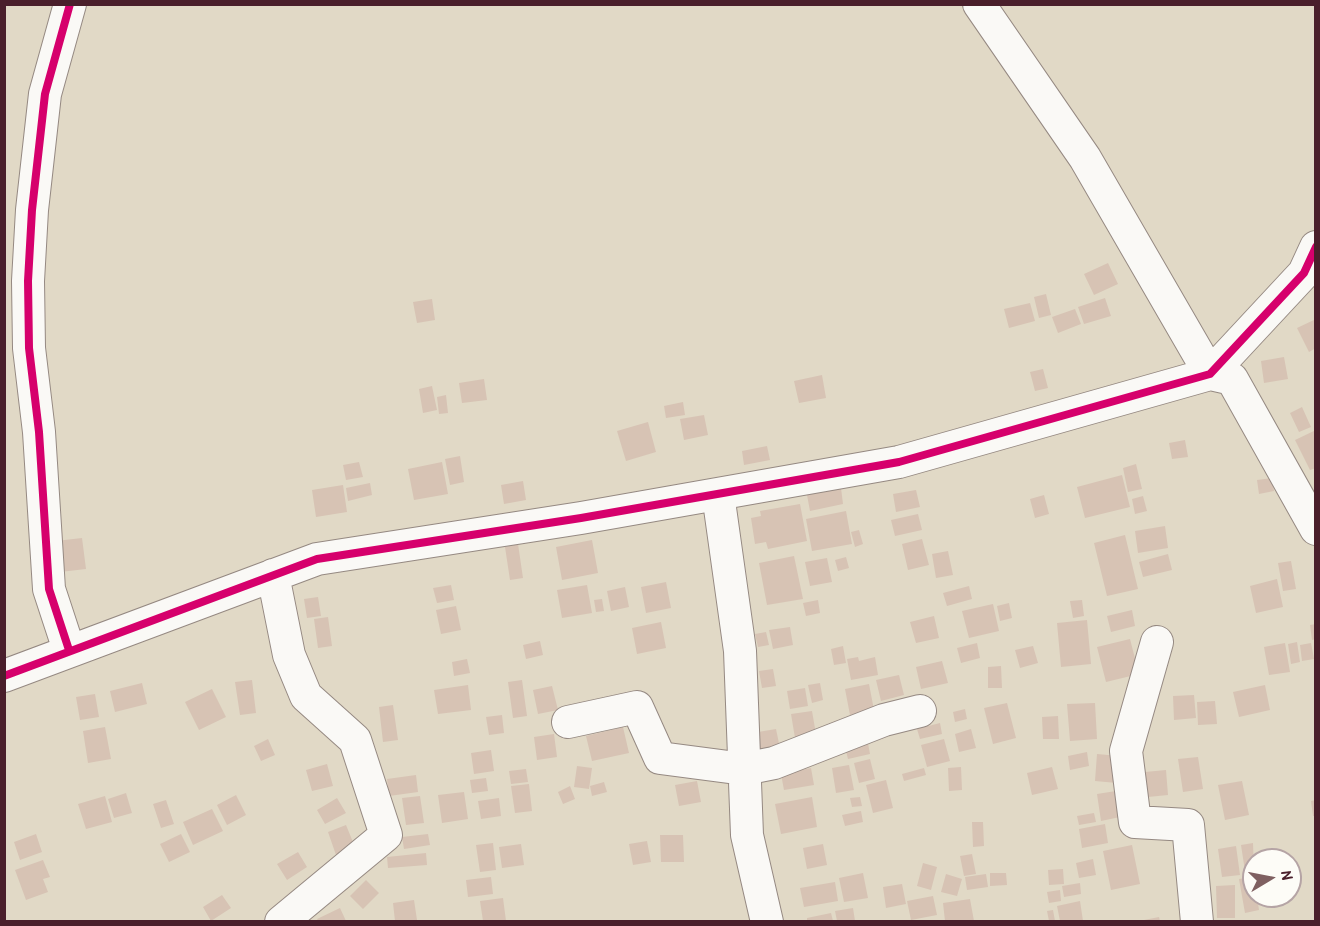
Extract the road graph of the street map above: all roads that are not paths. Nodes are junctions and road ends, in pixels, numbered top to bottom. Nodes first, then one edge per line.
1 (70, 4) edge
2 (979, 4) edge
3 (1316, 247) edge
4 (1210, 374) junction
5 (718, 494) junction
6 (1316, 529) edge
7 (273, 575) junction
8 (1157, 642) dead end
9 (69, 650) junction
10 (4, 676) edge
11 (920, 711) dead end
12 (568, 722) dead end
13 (744, 769) junction
14 (281, 921) edge
15 (767, 921) edge
16 (1197, 921) edge

1 - 9 street
2 - 4 street
3 - 4 street
4 - 5 street
4 - 6 street
5 - 7 street
5 - 13 street
7 - 9 street
7 - 14 street
8 - 16 street
9 - 10 street
11 - 13 street
12 - 13 street
13 - 15 street

